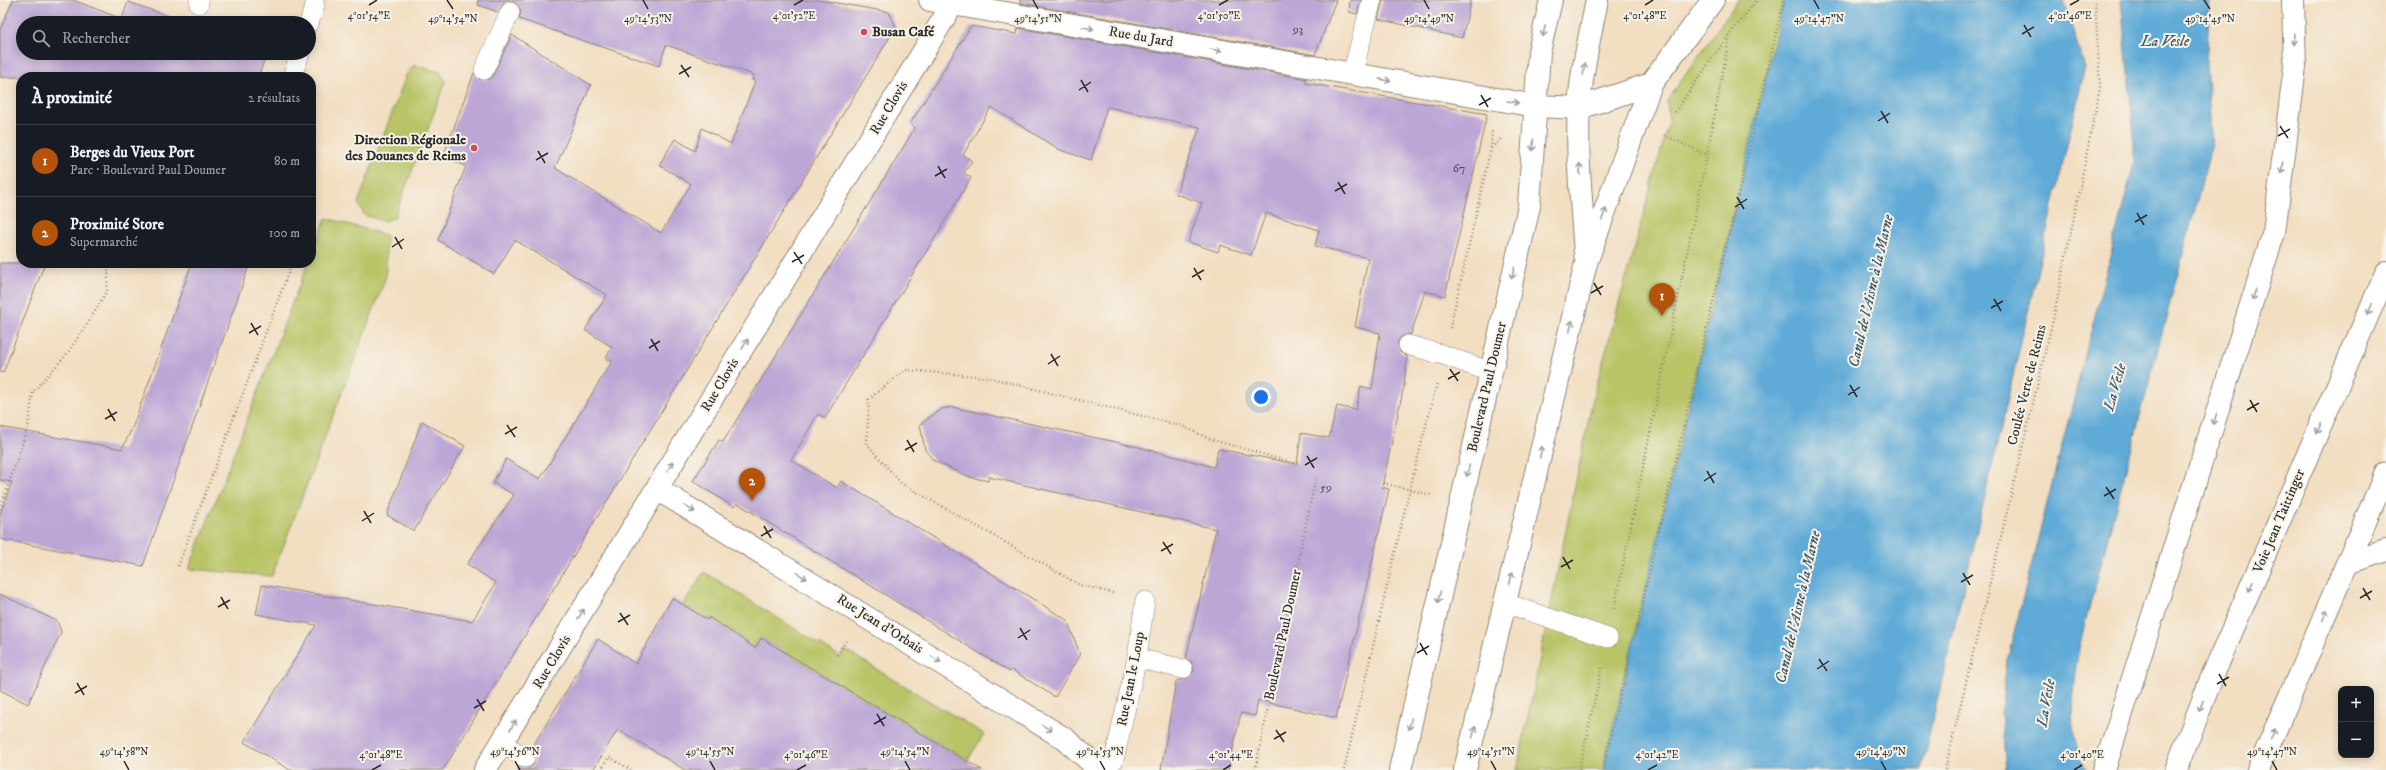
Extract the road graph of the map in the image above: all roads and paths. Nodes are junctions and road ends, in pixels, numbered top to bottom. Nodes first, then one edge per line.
1 (930, 0) edge
2 (1372, 0) edge
3 (1551, 0) edge
4 (1597, 0) edge
5 (1713, 0) edge
6 (1757, 0) edge
7 (1784, 0) edge
8 (2095, 0) edge
9 (2293, 0) edge
10 (954, 2) edge
11 (314, 5) dead end
12 (510, 12) dead end
13 (311, 16) edge
14 (1730, 34) junction
15 (298, 60) edge
16 (484, 70) dead end
17 (294, 72) edge
18 (1352, 74) junction
19 (1652, 84) junction
20 (1495, 99) junction
21 (1536, 106) junction
22 (1579, 108) junction
23 (1673, 115) dead end
24 (1661, 133) dead end
25 (1707, 155) junction
26 (1586, 263) junction
27 (109, 268) edge
28 (290, 268) edge
29 (2386, 273) edge
30 (1408, 345) dead end
31 (1444, 355) junction
32 (1490, 372) junction
33 (1297, 464) dead end
34 (2386, 473) edge
35 (1316, 476) dead end
36 (1383, 483) dead end
37 (1410, 488) junction
38 (657, 489) junction
39 (1460, 503) junction
40 (0, 509) edge
41 (2386, 550) edge
42 (2347, 563) junction
43 (178, 566) dead end
44 (1113, 592) dead end
45 (1145, 601) dead end
46 (1505, 603) junction
47 (1636, 630) dead end
48 (1608, 638) junction
49 (1630, 653) dead end
50 (1137, 658) junction
51 (1183, 669) dead end
52 (502, 743) junction
53 (525, 758) dead end
54 (1095, 769) edge
55 (486, 770) edge
56 (601, 770) edge
57 (631, 770) edge
58 (1255, 770) edge
59 (1344, 770) edge
60 (1400, 770) edge
61 (1465, 770) edge
62 (1578, 770) edge
63 (1603, 770) edge
64 (1945, 770) edge
65 (2104, 770) edge
66 (2176, 770) edge
67 (2258, 770) edge

1 - 10 main road, Rue du Jard
2 - 18 lane
3 -> 21 main road, Boulevard Paul Doumer
22 -> 4 main road
5 - 19 main road
6 - 14 path
7 - 47 path
8 - 64 path, Coulée Verte de Reims
9 -> 65 main road
10 -> 18 main road, Rue du Jard
38 -> 10 main road, Rue Clovis
11 - 13 lane
12 - 16 lane
14 - 23 path
14 - 25 path
15 - 17 lane
18 -> 20 main road, Rue du Jard
19 - 22 main road
26 -> 19 main road
20 -> 21 main road, Rue du Jard
20 - 31 path
21 - 22 main road, Rue du Jard
21 -> 32 main road, Boulevard Paul Doumer
26 -> 22 main road
24 - 25 path
25 - 48 path
46 -> 26 main road
27 - 40 path
28 - 43 path
29 -> 66 main road, Voie Jean Taittinger
30 - 31 lane
31 - 32 lane
31 - 37 path
32 -> 39 main road, Boulevard Paul Doumer
33 - 44 path
34 - 42 main road
35 - 58 path, Boulevard Paul Doumer
36 - 37 path
37 - 39 path
37 - 59 path
52 -> 38 main road, Rue Clovis
38 -> 54 main road, Rue Jean d'Orbais
39 -> 60 main road, Boulevard Paul Doumer
41 - 42 main road
67 -> 42 main road
45 - 50 lane, Rue Jean le Loup
46 - 48 lane
61 -> 46 main road
48 - 62 path
49 - 63 path
50 - 51 lane
50 - 54 lane, Rue Jean le Loup
52 - 53 lane
52 - 55 main road, Rue Clovis
56 - 57 path

